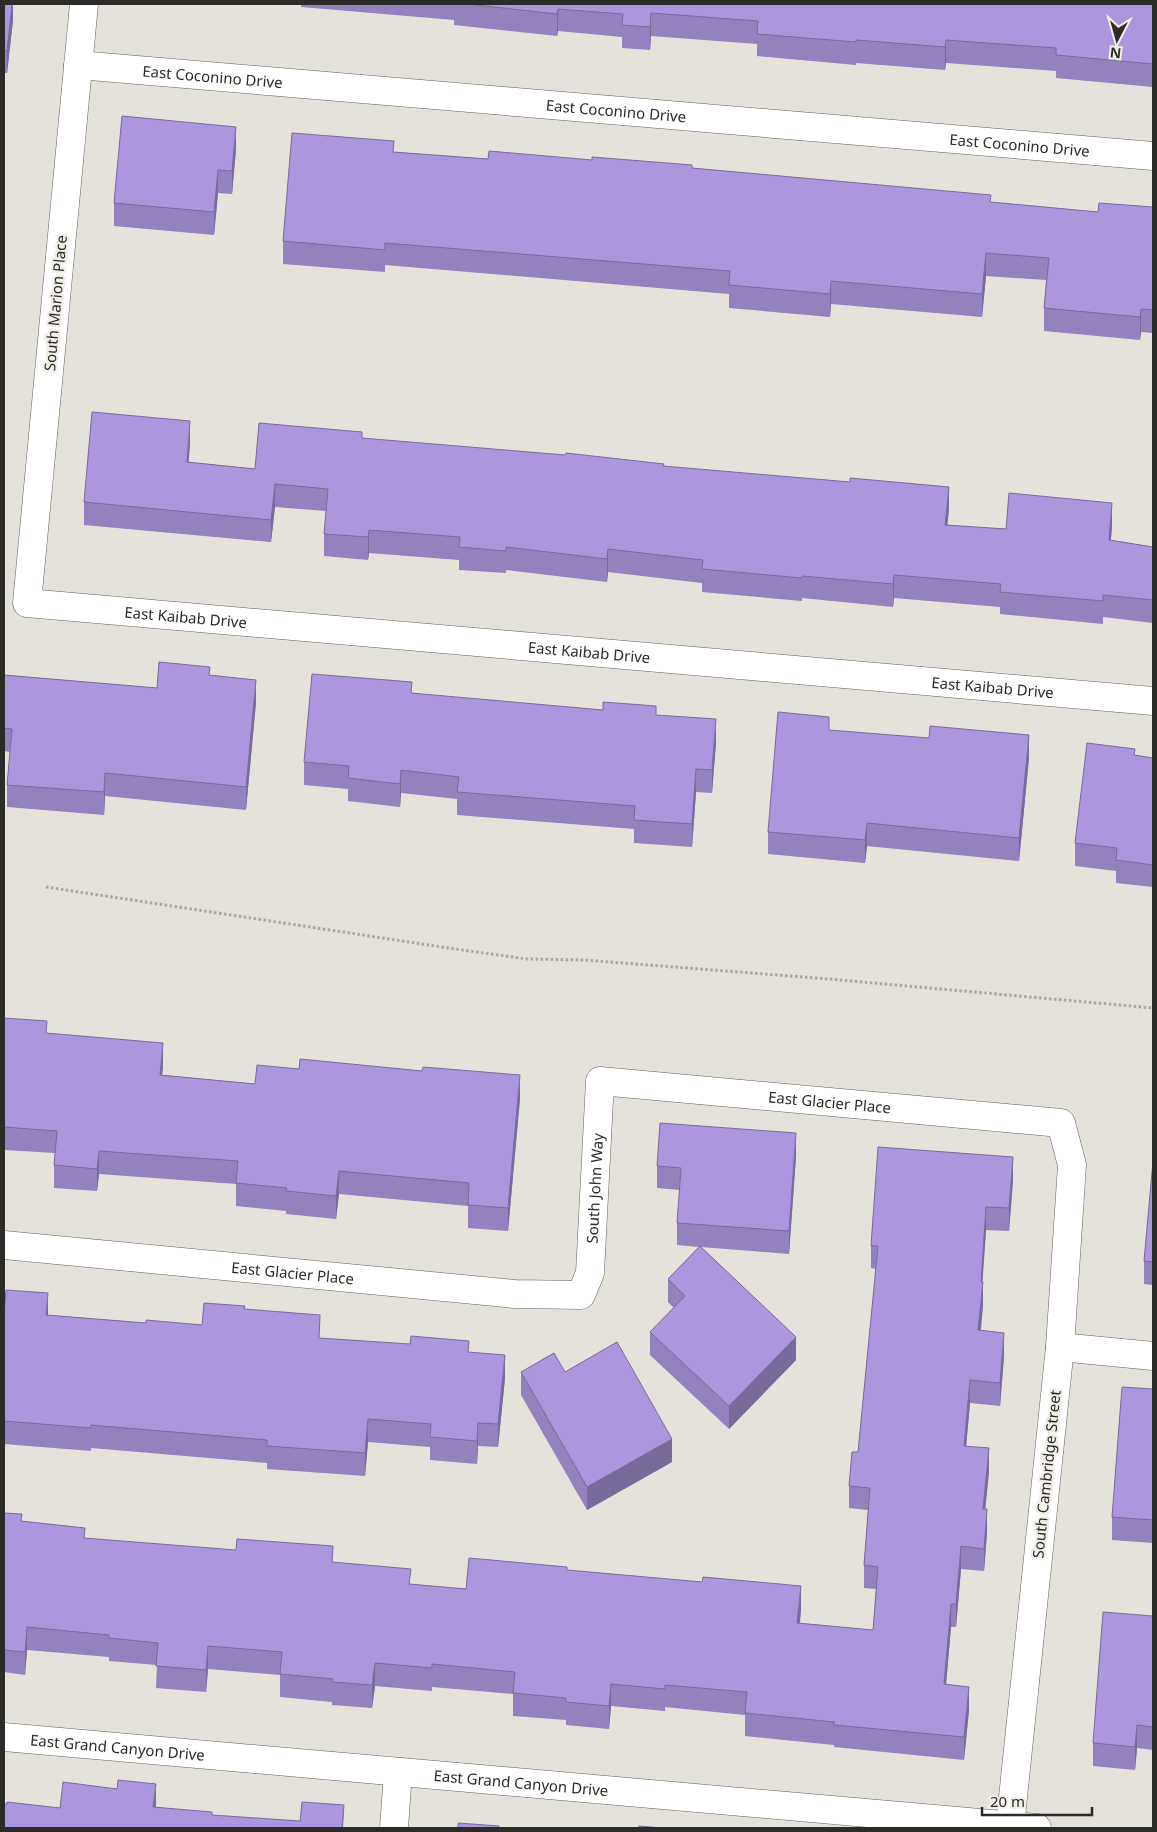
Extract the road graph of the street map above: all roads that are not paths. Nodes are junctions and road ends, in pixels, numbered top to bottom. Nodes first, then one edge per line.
1 (84, 4) edge
2 (78, 66) junction
3 (1153, 156) edge
4 (27, 603) joint
5 (1153, 700) edge
6 (600, 1081) joint
7 (1061, 1123) joint
8 (4, 1245) edge
9 (581, 1295) joint
10 (1060, 1347) junction
11 (1153, 1356) edge
12 (4, 1737) edge
13 (398, 1772) junction
14 (1010, 1826) junction
15 (394, 1828) edge
16 (1037, 1828) edge

1 - 2 street, South Marion Place
2 - 3 street, East Coconino Drive
2 - 4 street, South Marion Place
4 - 5 street, East Kaibab Drive
6 - 7 street, East Glacier Place
6 - 9 street, South John Way
7 - 10 street, South Cambridge Street
8 - 9 street, East Glacier Place
10 - 11 street
10 - 14 street, South Cambridge Street
12 - 13 street, East Grand Canyon Drive
13 - 14 street, East Grand Canyon Drive
13 - 15 street
14 - 16 street, East Grand Canyon Drive

